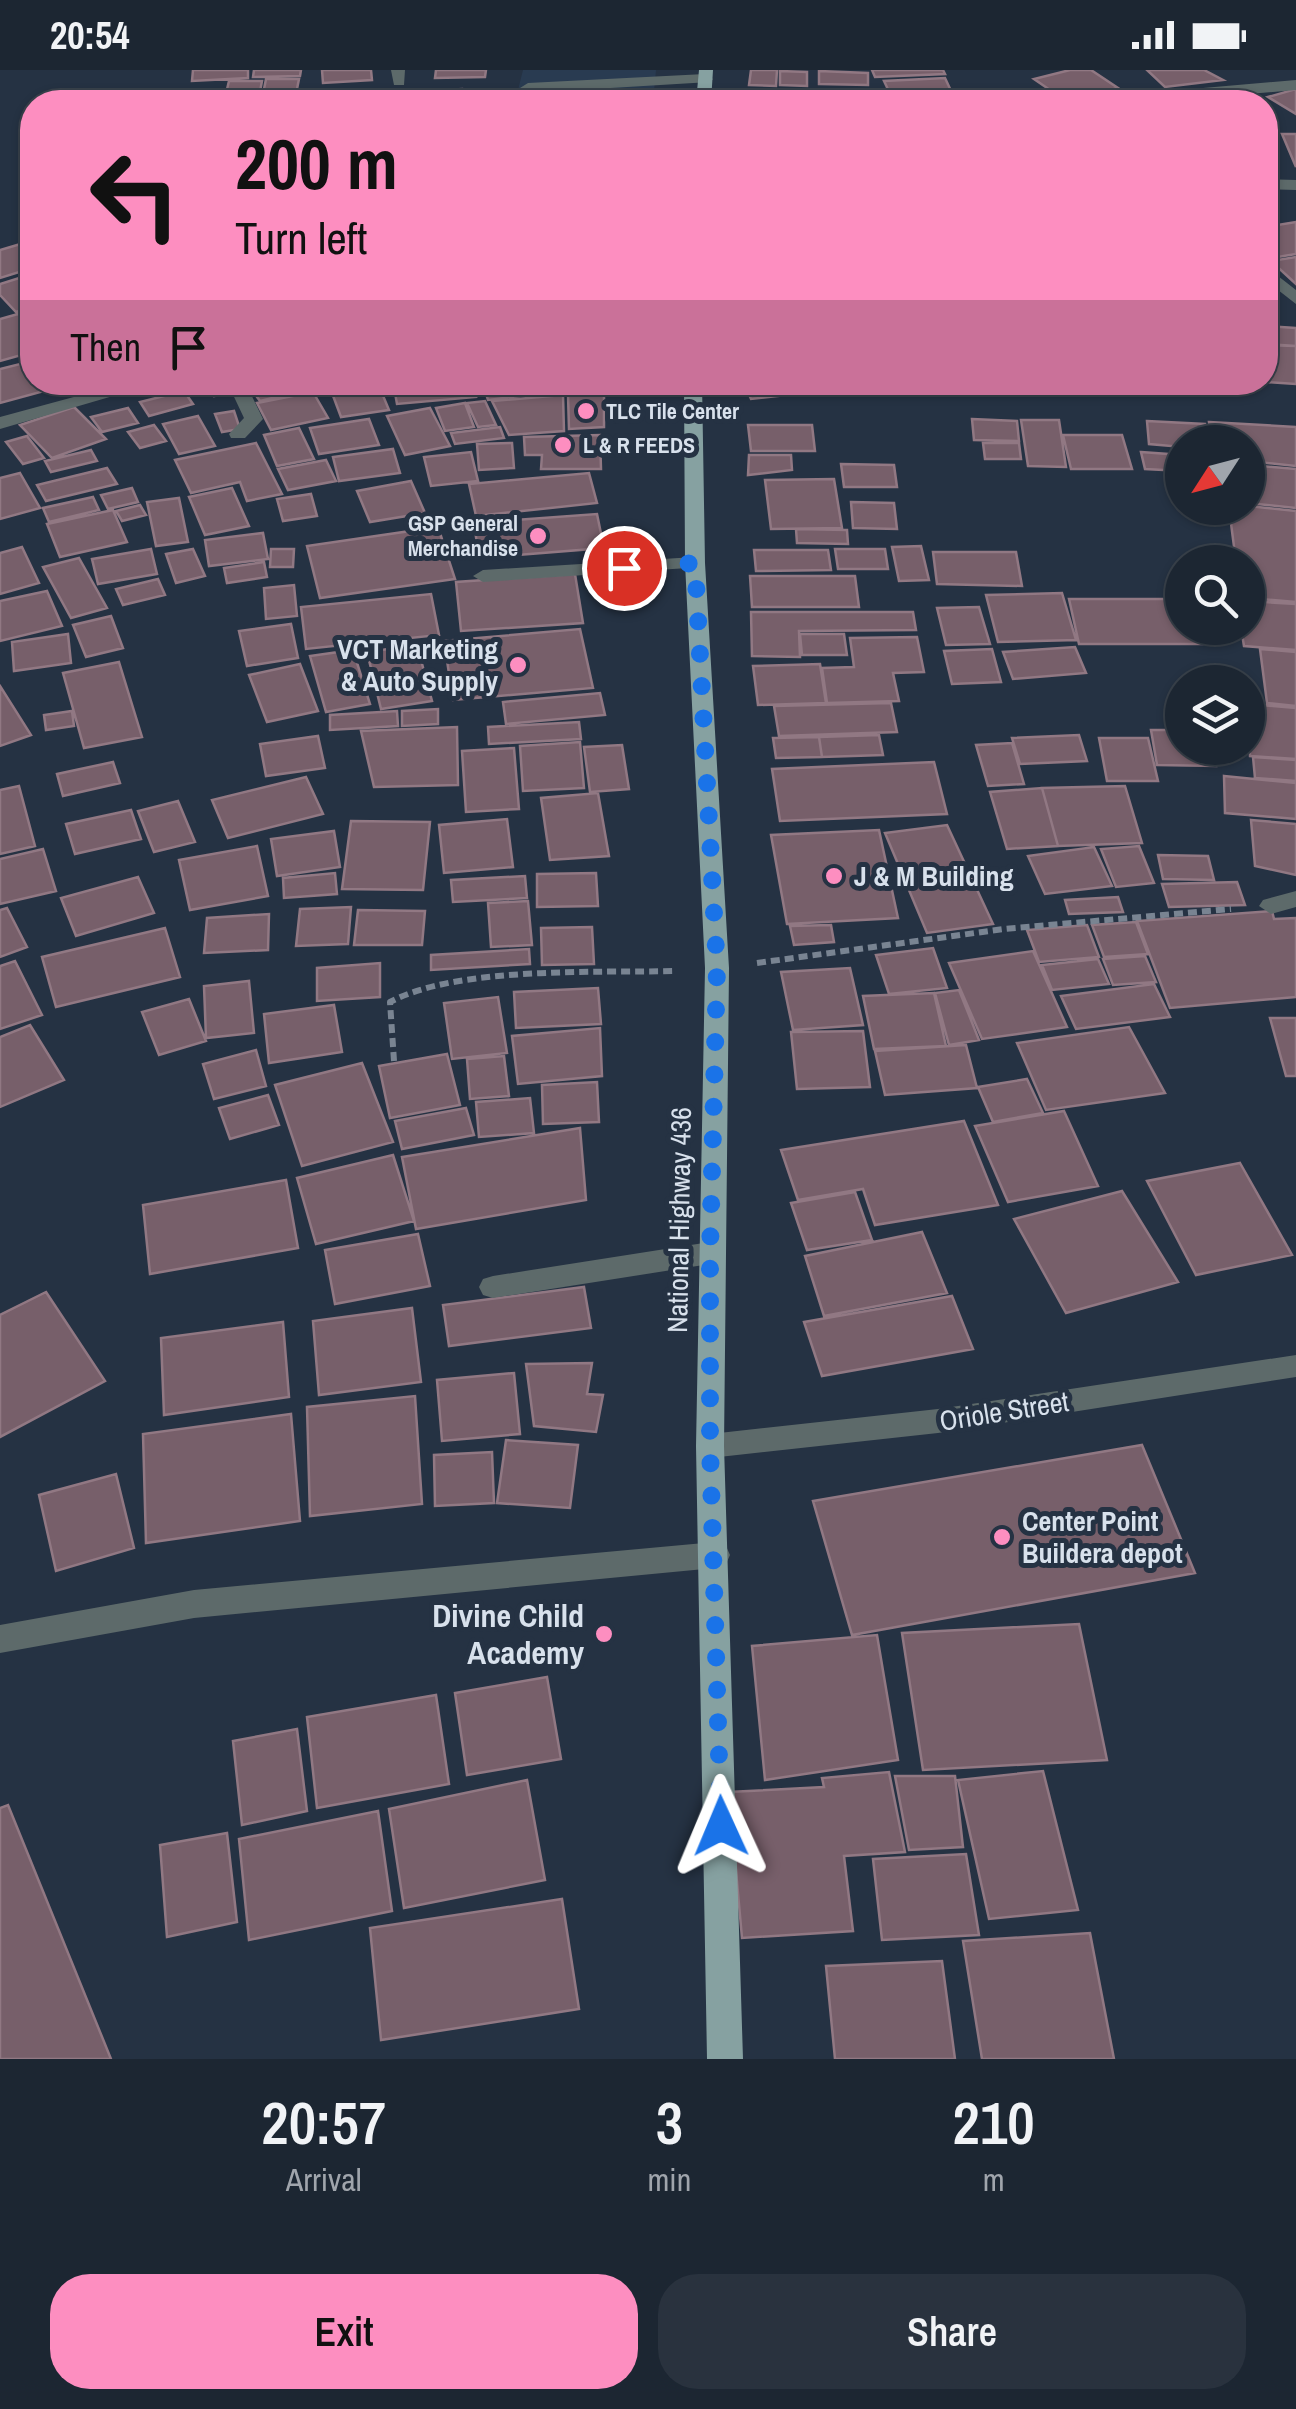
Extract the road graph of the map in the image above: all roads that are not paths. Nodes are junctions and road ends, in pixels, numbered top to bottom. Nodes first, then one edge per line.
1 (1242, 70) edge
2 (705, 75) edge
3 (1296, 85) edge
4 (1273, 87) junction
5 (528, 88) dead end
6 (1238, 90) edge
7 (104, 395) edge
8 (242, 395) edge
9 (693, 395) edge
10 (0, 423) edge
11 (238, 434) dead end
12 (695, 563) junction
13 (483, 576) dead end
14 (1296, 899) edge
15 (1272, 906) road end
16 (710, 1253) junction
17 (493, 1287) dead end
18 (1296, 1366) edge
19 (710, 1446) junction
20 (716, 1554) junction
21 (0, 1639) edge
22 (725, 2059) edge

1 - 4 street
2 - 5 street
3 - 4 street
4 - 6 street
7 - 10 street
8 - 11 street
9 - 12 main road, National Highway 436
12 - 13 street
12 - 16 main road, National Highway 436
14 - 15 street
16 - 17 street
16 - 19 main road, National Highway 436
18 - 19 street, Oriole Street
19 - 20 main road, National Highway 436
20 - 21 street
20 - 22 main road, National Highway 436

